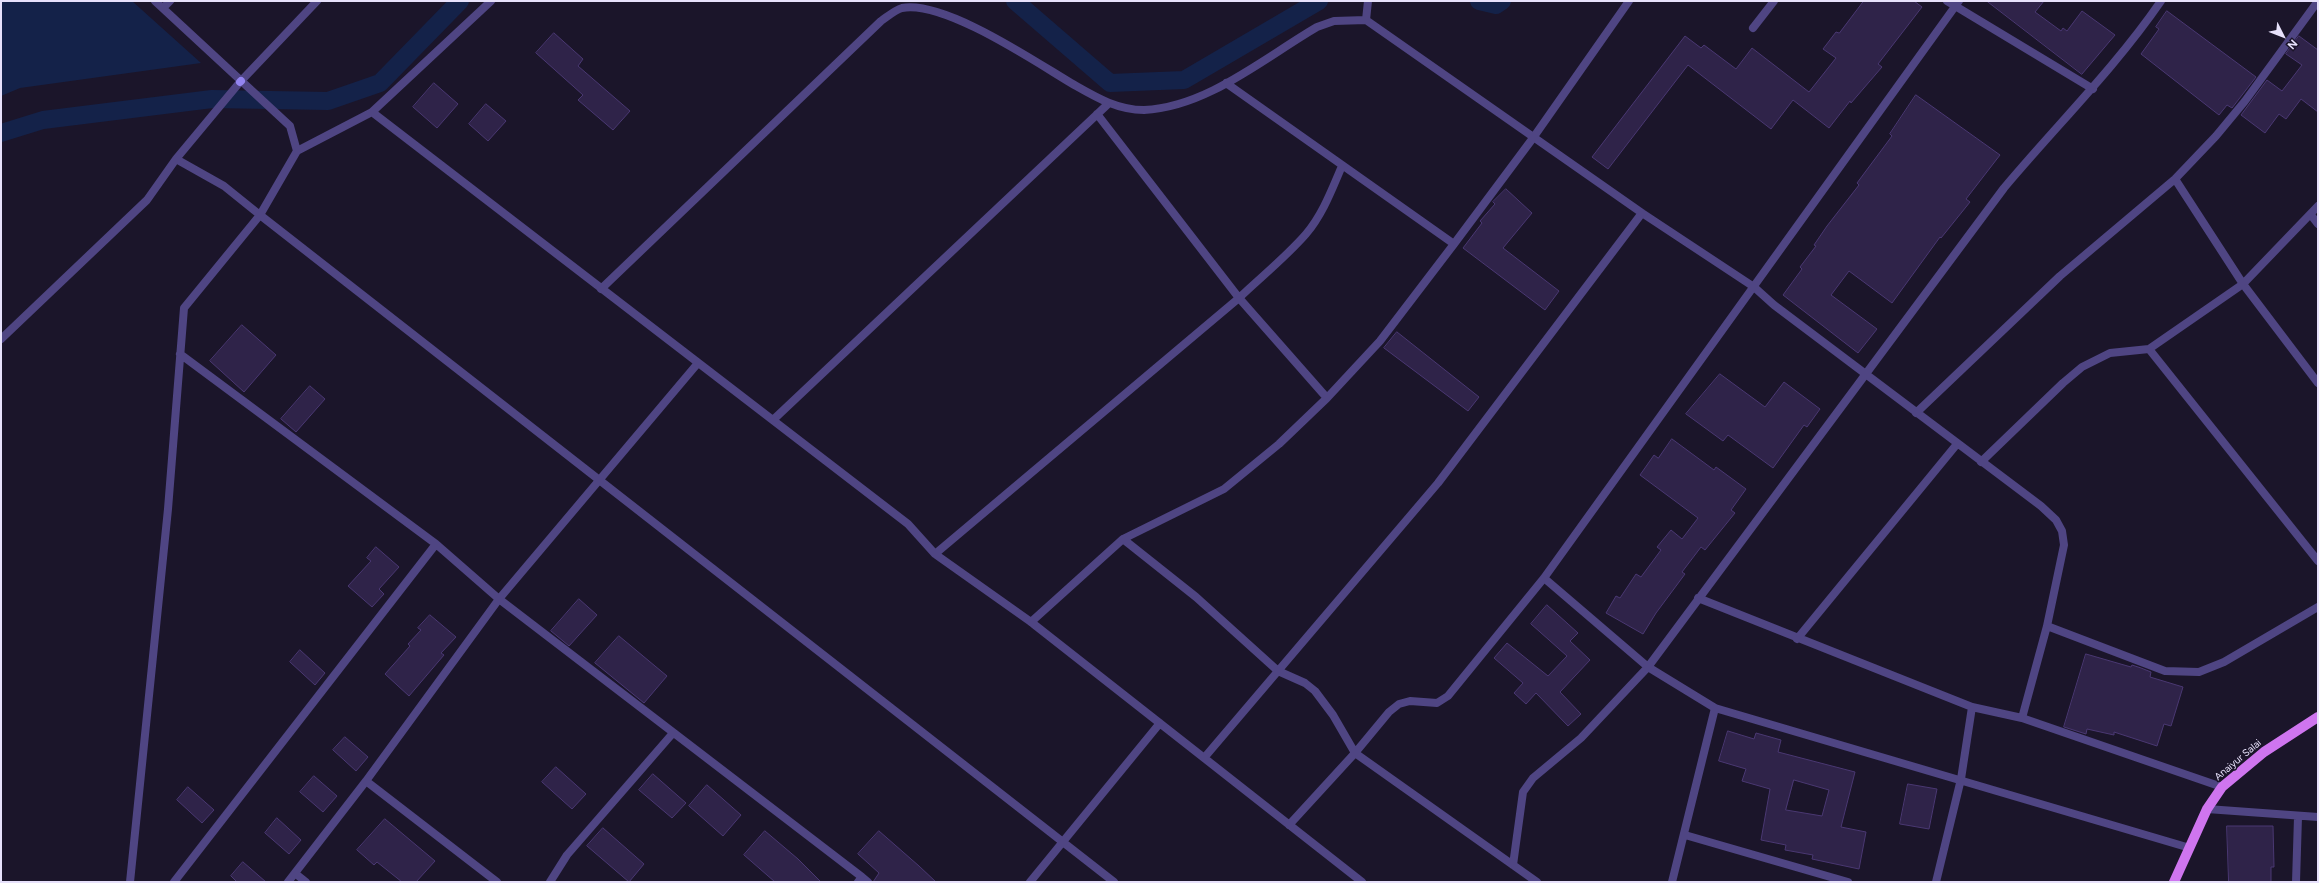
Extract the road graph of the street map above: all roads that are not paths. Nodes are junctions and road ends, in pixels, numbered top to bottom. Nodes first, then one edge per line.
1 (155, 1) edge
2 (170, 1) edge
3 (317, 1) edge
4 (491, 1) edge
5 (1368, 1) edge
6 (1629, 1) edge
7 (1774, 1) edge
8 (1947, 1) edge
9 (2161, 1) edge
10 (2318, 1) edge
11 (1957, 4) edge
12 (163, 8) junction
13 (1367, 16) junction
14 (1753, 28) dead end
15 (241, 82) junction
16 (1226, 83) junction
17 (2093, 89) junction
18 (1108, 104) junction
19 (372, 112) junction
20 (1097, 114) junction
21 (1533, 138) junction
22 (297, 151) junction
23 (176, 159) junction
24 (1342, 166) junction
25 (2175, 179) junction
26 (2318, 206) edge
27 (1642, 213) junction
28 (260, 215) junction
29 (2311, 215) junction
30 (2318, 224) edge
31 (1454, 244) junction
32 (2243, 284) junction
33 (1754, 287) junction
34 (601, 289) junction
35 (1239, 298) junction
36 (1, 339) edge
37 (2149, 349) junction
38 (180, 354) junction
39 (698, 363) junction
40 (1864, 373) junction
41 (2318, 383) edge
42 (1327, 398) junction
43 (1916, 413) junction
44 (773, 420) junction
45 (1957, 444) junction
46 (1981, 462) junction
47 (599, 481) junction
48 (1123, 539) junction
49 (436, 544) junction
50 (935, 554) junction
51 (2318, 560) edge
52 (1544, 578) junction
53 (1698, 598) junction
54 (499, 599) junction
55 (2318, 607) edge
56 (1031, 622) junction
57 (2047, 626) junction
58 (1797, 639) junction
59 (1648, 667) junction
60 (1278, 671) junction
61 (1972, 707) junction
62 (1715, 708) junction
63 (2318, 717) edge
64 (2022, 718) junction
65 (1160, 723) junction
66 (674, 732) junction
67 (1355, 753) junction
68 (1204, 758) junction
69 (1961, 779) junction
70 (366, 780) junction
71 (2222, 787) junction
72 (2207, 809) junction
73 (2298, 817) junction
74 (2318, 817) edge
75 (1289, 825) junction
76 (1685, 835) junction
77 (1063, 843) junction
78 (2190, 848) junction
79 (1513, 865) junction
80 (296, 874) junction
81 (862, 880) edge
82 (130, 882) edge
83 (174, 882) edge
84 (288, 882) edge
85 (306, 882) edge
86 (497, 882) edge
87 (550, 882) edge
88 (1030, 882) edge
89 (1114, 882) edge
90 (1362, 882) edge
91 (1537, 882) edge
92 (1672, 882) edge
93 (1848, 882) edge
94 (1936, 882) edge
95 (2174, 882) edge
96 (2296, 882) edge

1 - 12 street
2 - 12 street
3 - 15 street
4 - 19 street
5 - 13 street
6 - 21 street
7 - 14 street
8 - 11 street
9 - 17 street
10 - 25 street
11 - 17 street
11 - 33 street
12 - 15 street
13 - 16 street
13 - 21 street
15 - 22 street
15 - 23 street
16 - 18 street
16 - 24 street
17 - 40 street
18 - 20 street
18 - 34 street
19 - 22 street
19 - 34 street
20 - 35 street
20 - 44 street
21 - 27 street
21 - 31 street
22 - 28 street
23 - 28 street
23 - 36 street
24 - 31 street
24 - 35 street
25 - 32 street
25 - 43 street
26 - 29 street
27 - 33 street
27 - 60 street
28 - 38 street
28 - 47 street
29 - 30 street
29 - 32 street
31 - 42 street
32 - 37 street
32 - 41 street
33 - 40 street
33 - 52 street
34 - 39 street
35 - 42 street
35 - 50 street
37 - 46 street
37 - 51 street
38 - 49 street
38 - 82 street
39 - 44 street
39 - 47 street
40 - 43 street
40 - 53 street
42 - 48 street
43 - 45 street
44 - 50 street
45 - 46 street
45 - 58 street
46 - 57 street
47 - 54 street
47 - 77 street
48 - 56 street
48 - 60 street
49 - 54 street
49 - 83 street
50 - 56 street
52 - 59 street
52 - 67 street
53 - 58 street
53 - 59 street
54 - 66 street
54 - 70 street
55 - 57 street
56 - 65 street
57 - 64 street
58 - 61 street
59 - 62 street
59 - 79 street
60 - 67 street
60 - 68 street
61 - 64 street
61 - 69 street
62 - 69 street
62 - 76 street
63 - 71 main road, Anaiyur Salai
64 - 71 street
65 - 68 street
65 - 77 street
66 - 81 street
66 - 87 street
67 - 75 street
67 - 79 street
68 - 75 street
69 - 78 street
69 - 94 street
70 - 80 street
70 - 86 street
71 - 72 main road, Anaiyur Salai
72 - 73 street
72 - 78 main road, Anaiyur Salai
73 - 74 street
73 - 96 street
75 - 90 street
76 - 92 street
76 - 93 street
77 - 88 street
77 - 89 street
78 - 95 main road, Anaiyur Salai
79 - 91 street
80 - 84 street
80 - 85 street

